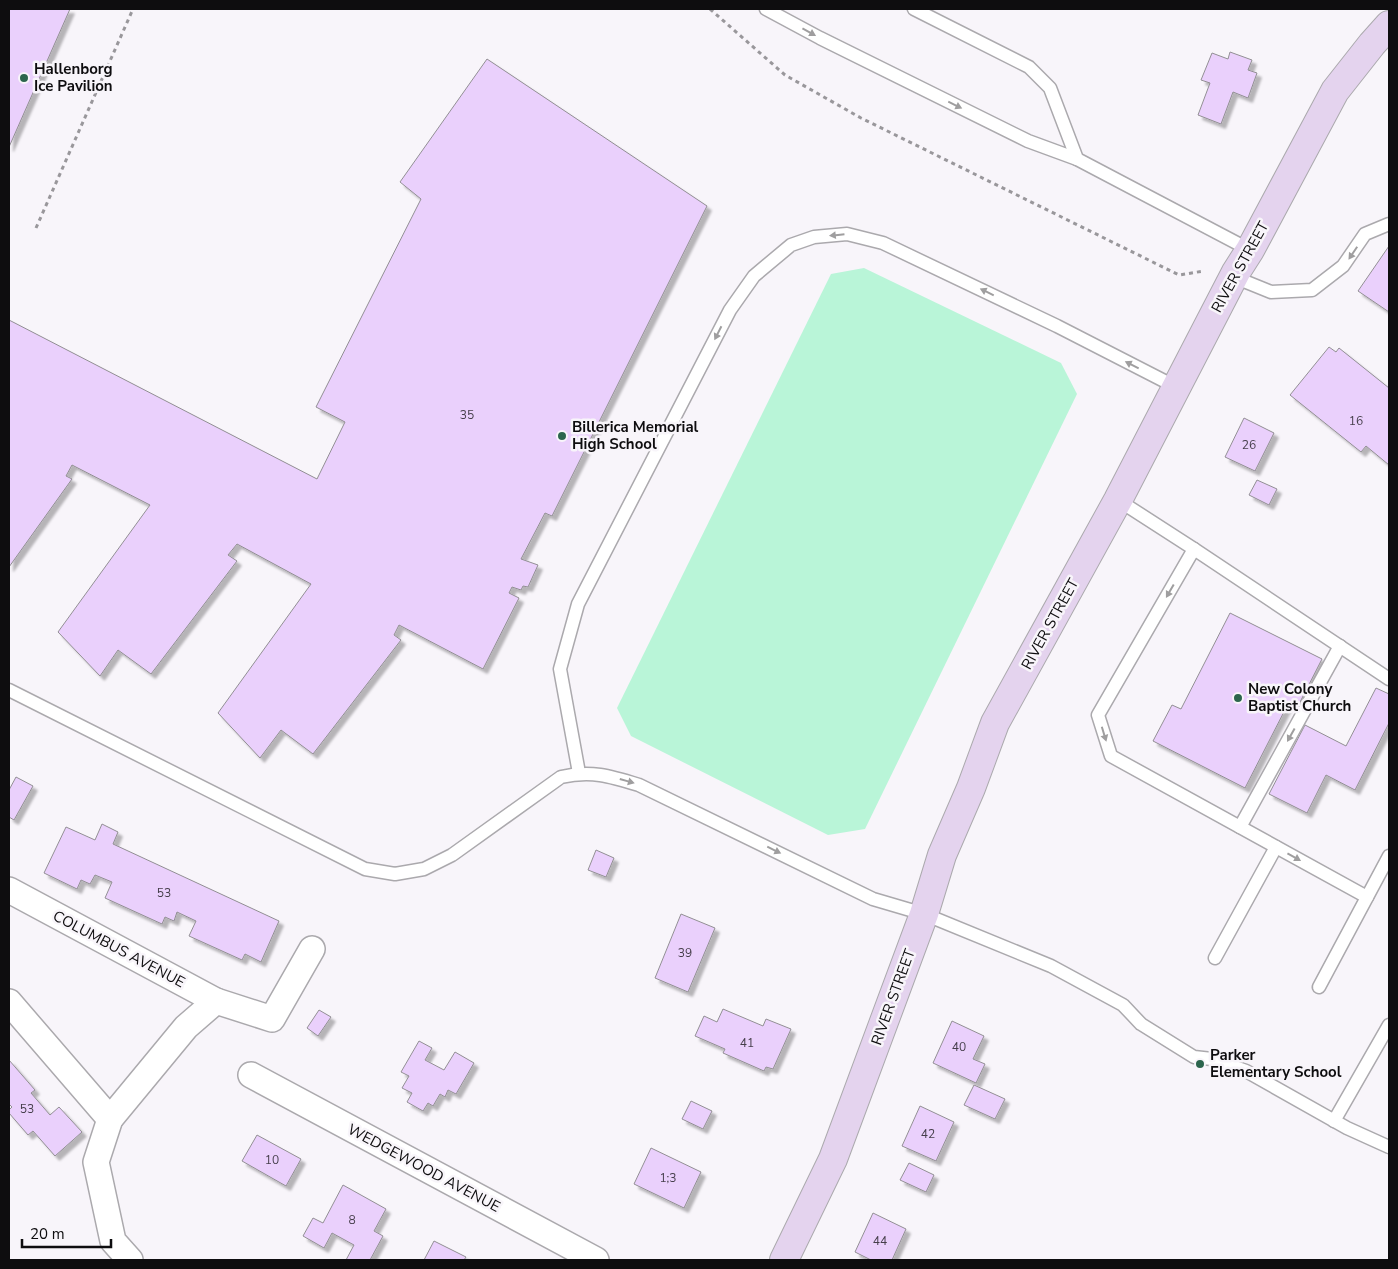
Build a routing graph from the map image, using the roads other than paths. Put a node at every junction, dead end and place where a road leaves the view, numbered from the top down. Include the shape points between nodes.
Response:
1 (766, 9) edge
2 (914, 9) edge
3 (1389, 25) edge
4 (1077, 159) junction
5 (1389, 224) edge
6 (1250, 250) junction
7 (1234, 277) junction
8 (1176, 387) junction
9 (1118, 500) junction
10 (1194, 549) junction
11 (1340, 646) junction
12 (1389, 679) edge
13 (9, 690) edge
14 (579, 773) junction
15 (1240, 827) junction
16 (1276, 847) junction
17 (1389, 856) edge
18 (1367, 897) junction
19 (13, 901) edge
20 (924, 914) junction
21 (312, 949) dead end
22 (1214, 958) dead end
23 (1319, 987) dead end
24 (216, 1001) junction
25 (9, 1002) edge
26 (1389, 1025) edge
27 (251, 1075) dead end
28 (110, 1119) junction
29 (1334, 1121) junction
30 (1389, 1147) edge
31 (130, 1260) edge
32 (596, 1260) edge
33 (784, 1260) edge

1 -> 4 lane via 1028,141
2 - 4 lane via 1030,67 1050,88
3 - 6 main road, RIVER STREET via 1335,91
4 - 6 lane
5 -> 7 lane via 1365,234 1343,266 1312,290 1271,292
6 - 7 main road, RIVER STREET
7 - 8 main road, RIVER STREET
8 - 9 main road, RIVER STREET
8 -> 14 lane via 1058,326 883,243 847,234 814,237 791,245 754,276 730,310 578,604 560,669
9 - 10 lane
9 - 20 main road, RIVER STREET via 995,723 942,855
10 - 11 lane
10 -> 15 lane via 1098,716 1111,756
11 - 12 lane
11 -> 15 lane
13 - 14 lane via 365,869 395,874 424,869 452,855 561,777
14 -> 20 lane via 608,776 639,785 873,899
15 - 16 lane
16 -> 18 lane
16 - 22 lane
17 - 18 lane
18 - 23 lane
19 - 24 street, COLUMBUS AVENUE
20 - 29 lane via 1051,966 1123,1005 1141,1024 1194,1057 1212,1059 1246,1071
20 - 33 main road, RIVER STREET via 833,1158
21 - 24 street via 272,1019
24 - 28 street via 186,1027
25 - 28 street
26 - 29 lane
27 - 32 street, WEDGEWOOD AVENUE
28 - 31 street via 96,1162 113,1241
29 - 30 lane

